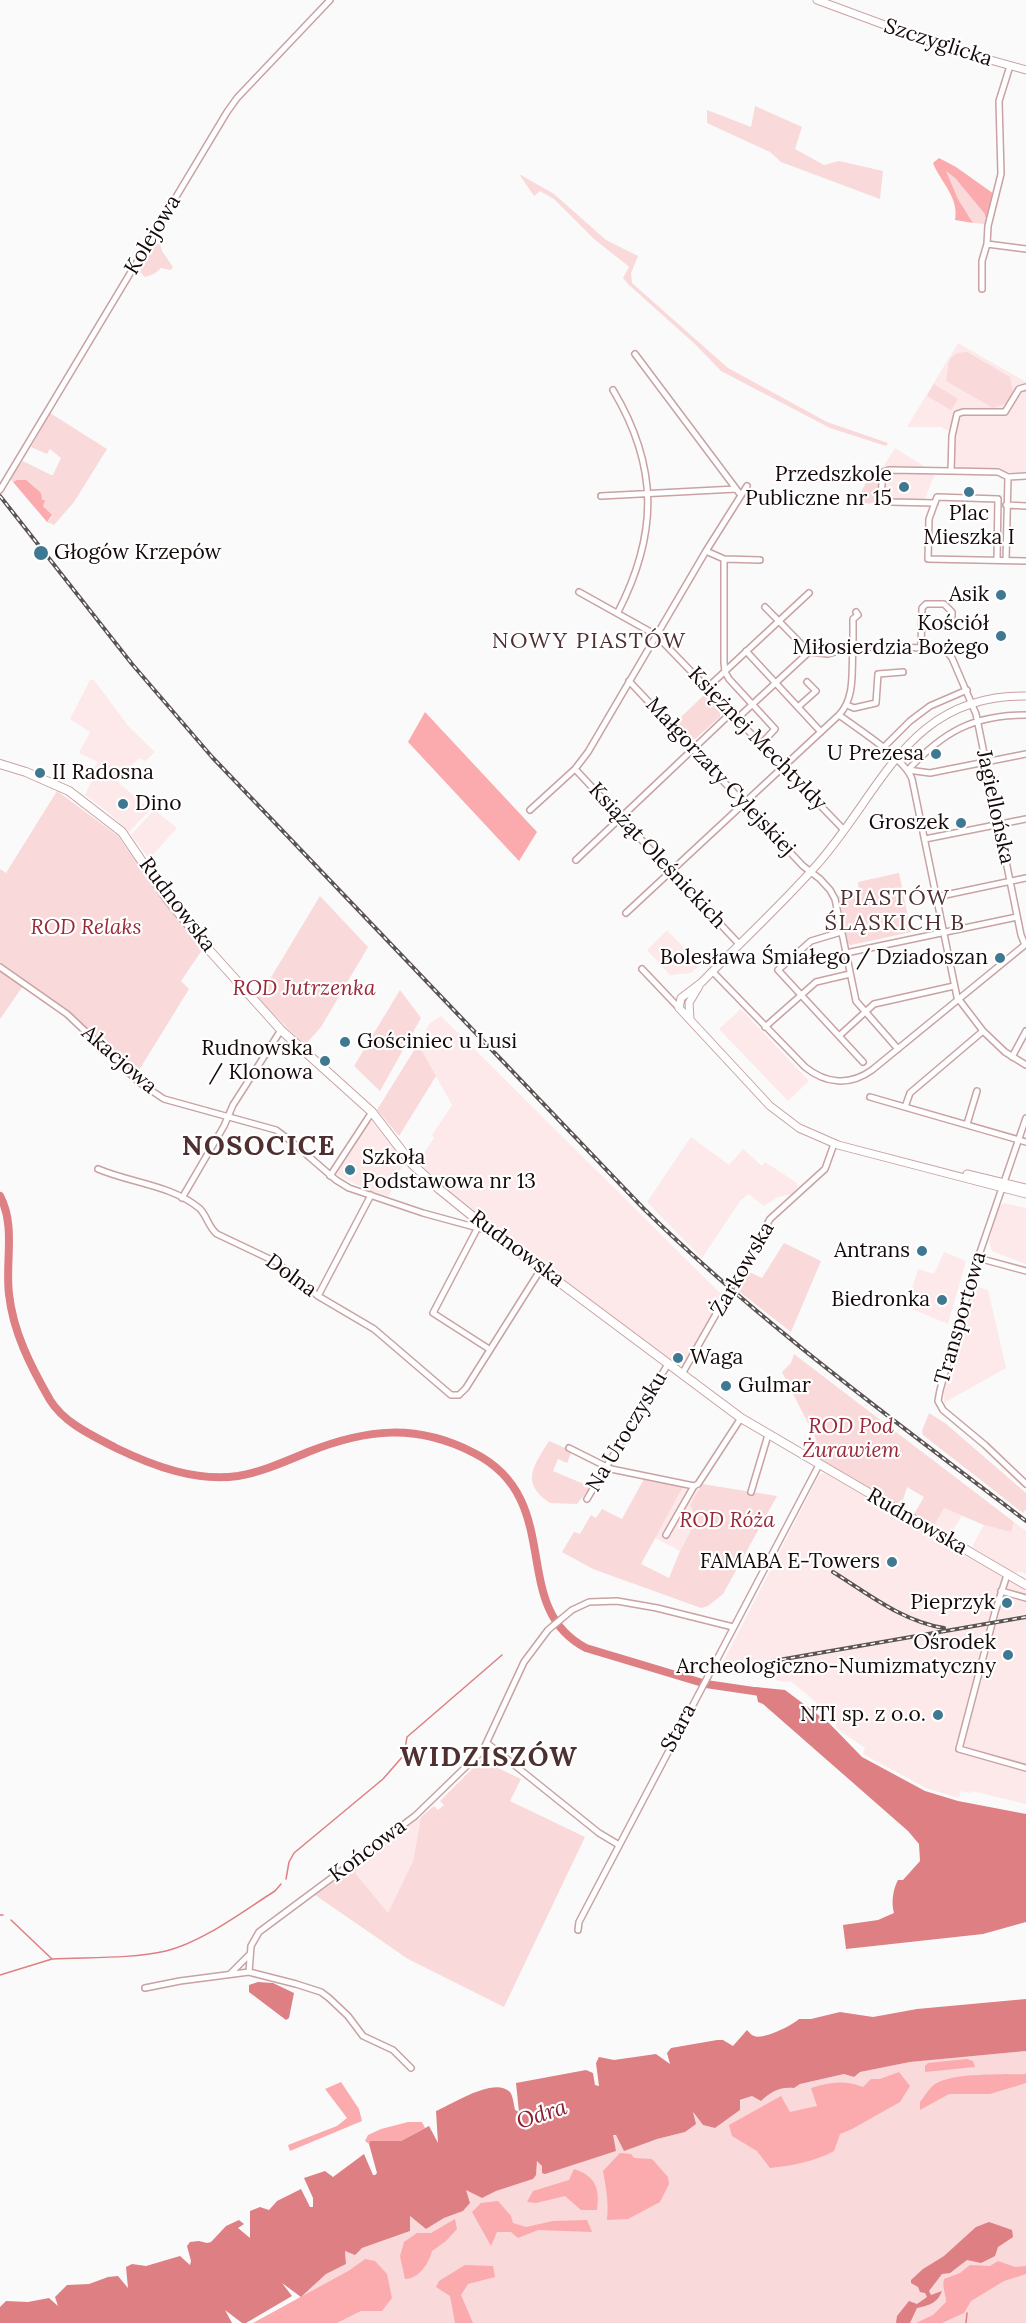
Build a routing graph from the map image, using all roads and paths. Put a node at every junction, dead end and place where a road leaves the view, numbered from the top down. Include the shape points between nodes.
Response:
1 (330, 0) edge
2 (818, 0) edge
3 (1010, 66) junction
4 (1026, 70) edge
5 (987, 244) junction
6 (1026, 249) edge
7 (982, 289) dead end
8 (635, 354) dead end
9 (1026, 387) edge
10 (613, 390) dead end
11 (951, 471) junction
12 (1026, 476) edge
13 (1008, 477) junction
14 (747, 486) dead end
15 (0, 490) edge
16 (738, 491) junction
17 (649, 494) junction
18 (601, 496) dead end
19 (936, 500) junction
20 (998, 505) junction
21 (1007, 505) junction
22 (1026, 506) edge
23 (706, 551) junction
24 (724, 559) junction
25 (760, 560) dead end
26 (997, 560) junction
27 (1006, 560) junction
28 (1026, 561) edge
29 (579, 592) dead end
30 (809, 593) dead end
31 (765, 607) dead end
32 (618, 612) junction
33 (952, 617) dead end
34 (854, 619) dead end
35 (778, 621) junction
36 (656, 635) junction
37 (853, 647) junction
38 (921, 648) junction
39 (746, 651) junction
40 (808, 652) junction
41 (725, 672) junction
42 (903, 672) dead end
43 (629, 681) junction
44 (807, 682) dead end
45 (776, 683) junction
46 (707, 688) junction
47 (967, 690) junction
48 (1026, 691) edge
49 (1017, 696) junction
50 (1026, 696) edge
51 (752, 704) junction
52 (973, 704) junction
53 (848, 705) junction
54 (798, 707) junction
55 (731, 713) junction
56 (742, 714) dead end
57 (839, 715) junction
58 (1026, 716) edge
59 (977, 722) junction
60 (821, 732) junction
61 (761, 744) junction
62 (694, 748) junction
63 (883, 748) junction
64 (1026, 754) edge
65 (896, 758) junction
66 (986, 763) junction
67 (0, 764) edge
68 (783, 766) junction
69 (575, 769) junction
70 (908, 770) junction
71 (745, 802) junction
72 (530, 810) dead end
73 (620, 817) junction
74 (1026, 819) edge
75 (998, 825) junction
76 (844, 830) junction
77 (925, 839) junction
78 (576, 860) dead end
79 (671, 872) junction
80 (810, 872) junction
81 (1026, 878) edge
82 (1010, 881) junction
83 (936, 897) junction
84 (626, 913) dead end
85 (1017, 917) junction
86 (841, 932) junction
87 (944, 932) junction
88 (739, 944) junction
89 (1025, 944) edge
90 (846, 954) junction
91 (0, 967) edge
92 (642, 969) dead end
93 (712, 971) junction
94 (850, 974) junction
95 (954, 986) junction
96 (663, 992) junction
97 (802, 995) junction
98 (687, 998) junction
99 (959, 1000) junction
100 (679, 1008) junction
101 (865, 1012) junction
102 (691, 1022) junction
103 (765, 1027) junction
104 (281, 1030) junction
105 (983, 1031) junction
106 (1026, 1031) edge
107 (839, 1036) junction
108 (898, 1049) junction
109 (1012, 1057) junction
110 (863, 1062) dead end
111 (1026, 1065) edge
112 (977, 1091) dead end
113 (870, 1097) dead end
114 (905, 1107) junction
115 (372, 1112) junction
116 (227, 1117) junction
117 (1026, 1118) edge
118 (967, 1124) junction
119 (1018, 1139) junction
120 (1026, 1142) edge
121 (834, 1144) junction
122 (98, 1169) dead end
123 (330, 1176) junction
124 (1002, 1186) junction
125 (1026, 1188) edge
126 (1026, 1194) edge
127 (371, 1195) junction
128 (182, 1198) junction
129 (477, 1229) junction
130 (492, 1232) junction
131 (978, 1258) junction
132 (542, 1269) junction
133 (1026, 1271) edge
134 (318, 1296) junction
135 (489, 1349) junction
136 (668, 1364) junction
137 (682, 1374) junction
138 (741, 1418) junction
139 (768, 1435) junction
140 (568, 1448) dead end
141 (819, 1465) junction
142 (607, 1467) junction
143 (1026, 1484) edge
144 (694, 1486) junction
145 (751, 1492) dead end
146 (587, 1499) dead end
147 (666, 1535) dead end
148 (1007, 1575) junction
149 (1026, 1585) edge
150 (1001, 1590) junction
151 (1026, 1598) edge
152 (732, 1627) junction
153 (487, 1743) junction
154 (1026, 1768) edge
155 (619, 1845) junction
156 (578, 1930) dead end
157 (250, 1954) junction
158 (249, 1972) junction
159 (229, 1976) junction
160 (145, 1988) dead end
161 (411, 2068) dead end

1 - 15 street, Kolejowa via 226,112
2 - 3 street, Szczyglicka via 947,48
3 - 4 street, Szczyglicka
3 - 5 street via 999,101 1000,174
5 - 6 street
5 - 7 street via 982,261
8 - 16 street
9 - 11 street via 1019,389 1005,412 957,414
10 - 17 street via 637,437
11 - 13 street via 998,472
11 - 19 street via 883,472 884,500
12 - 13 street
13 - 21 street
14 - 16 street
16 - 17 street
16 - 23 street
17 - 18 street
17 - 32 street via 643,550
19 - 20 street via 998,499
19 - 26 street via 929,519 928,559
20 - 21 street
20 - 26 street
21 - 22 street
21 - 27 street
23 - 24 street
23 - 36 street
24 - 25 street
24 - 41 street
26 - 27 street
27 - 28 street
29 - 32 street, Księżnej Mechtyldy
30 - 35 street
31 - 35 street
32 - 36 street, Księżnej Mechtyldy
33 - 38 street via 944,604 926,604 922,608
34 - 37 street
35 - 39 street
35 - 40 street
36 - 43 street
36 - 46 street, Księżnej Mechtyldy
37 - 38 street
37 - 40 street via 828,654
37 - 53 street
38 - 47 street, Jagiellońska via 947,652
39 - 41 street
39 - 45 street
40 - 45 street
41 - 46 street
41 - 51 street
42 - 53 street via 878,674 876,703 854,708
43 - 62 street, Małgorzaty Cylejskiej
43 - 69 street
44 - 54 street via 816,691
45 - 51 street
45 - 54 street
46 - 55 street, Księżnej Mechtyldy
47 - 52 street, Jagiellońska
47 - 63 street via 930,706
48 - 49 street
49 - 50 street
49 - 52 street
51 - 56 street
51 - 61 street via 775,729
52 - 59 street, Jagiellońska
52 - 65 street via 924,729
53 - 57 street
54 - 60 street
55 - 61 street, Księżnej Mechtyldy
55 - 62 street
57 - 60 street
57 - 63 street
58 - 59 street
59 - 66 street, Jagiellońska
59 - 70 street via 937,741
60 - 68 street
61 - 68 street, Księżnej Mechtyldy
62 - 71 street, Małgorzaty Cylejskiej
62 - 73 street
63 - 65 street
64 - 66 street
65 - 70 street
65 - 76 street
66 - 70 street via 926,774
66 - 75 street, Jagiellońska
67 - 104 main road, Rudnowska via 57,784 115,825 184,920
68 - 71 street
68 - 76 street, Księżnej Mechtyldy
69 - 72 street
69 - 73 street, Książąt Oleśnickich
70 - 77 street
71 - 79 street
71 - 80 street, Małgorzaty Cylejskiej
73 - 78 street
73 - 79 street, Książąt Oleśnickich
74 - 75 street
75 - 77 street
75 - 82 street, Jagiellońska
76 - 80 street
77 - 83 street
79 - 84 street
79 - 88 street, Książąt Oleśnickich
80 - 86 street, Małgorzaty Cylejskiej via 833,894
80 - 88 street
81 - 82 street
82 - 83 street
82 - 85 street, Jagiellońska
83 - 87 street
85 - 87 street
85 - 89 street, Jagiellońska
86 - 90 street
86 - 97 street via 811,940 778,970
87 - 90 street
87 - 95 street
88 - 93 street
89 - 99 street
90 - 94 street
91 - 116 street, Akacjowa via 67,1014 151,1091 177,1104
92 - 96 street
93 - 98 street
93 - 103 street
94 - 97 street via 816,982
94 - 101 street via 854,996
95 - 99 street
95 - 101 street via 874,1004
96 - 98 street
96 - 100 street
97 - 103 street
97 - 107 street
98 - 100 street
98 - 102 street
99 - 105 street
99 - 108 street
100 - 102 street
101 - 107 street
101 - 108 street
102 - 121 street via 770,1106 799,1128
103 - 108 street via 810,1072 834,1082 865,1075
104 - 115 main road, Rudnowska
104 - 116 street
105 - 109 street
105 - 114 street via 910,1093
106 - 109 street
107 - 110 street
109 - 111 street
112 - 118 street
113 - 114 street
114 - 118 street
115 - 123 street
115 - 130 main road, Rudnowska via 415,1167
116 - 123 street, Akacjowa via 282,1134
116 - 128 street
117 - 119 street, Transportowa
118 - 119 street
119 - 120 street
119 - 124 street, Transportowa
121 - 124 street
121 - 137 street, Żarkowska via 825,1169 770,1219
122 - 128 street, Dolna
123 - 127 street, Akacjowa
124 - 125 street
124 - 126 street
124 - 131 street, Transportowa
127 - 129 street, Akacjowa
127 - 134 street
128 - 134 street, Dolna via 201,1209 217,1234 276,1262
129 - 130 street, Akacjowa
129 - 135 street via 433,1313
130 - 132 main road, Rudnowska
131 - 133 street, Transportowa
131 - 143 street, Transportowa via 938,1401 943,1410
132 - 135 street
132 - 136 main road, Rudnowska
134 - 135 street, Dolna via 380,1334 451,1395 462,1393
136 - 137 main road, Rudnowska
136 - 142 street, Na Uroczysku
137 - 138 main road, Rudnowska
138 - 139 main road, Rudnowska
138 - 144 street
139 - 141 main road, Rudnowska
139 - 145 street
140 - 142 street
141 - 148 main road, Rudnowska
141 - 152 street, Stara
142 - 144 street
142 - 146 street, Na Uroczysku
144 - 147 street
148 - 149 main road, Rudnowska
148 - 150 street
150 - 151 street
150 - 154 street via 959,1749
152 - 153 street, Końcowa via 657,1608 603,1600 579,1606 552,1626 520,1669
152 - 155 street, Stara
153 - 155 street
153 - 157 street, Końcowa via 415,1816 258,1932
155 - 156 street, Stara
157 - 158 street, Końcowa
157 - 159 street, Końcowa
158 - 159 street
158 - 161 street via 321,1992 335,2002 363,2036 393,2050
159 - 160 street

